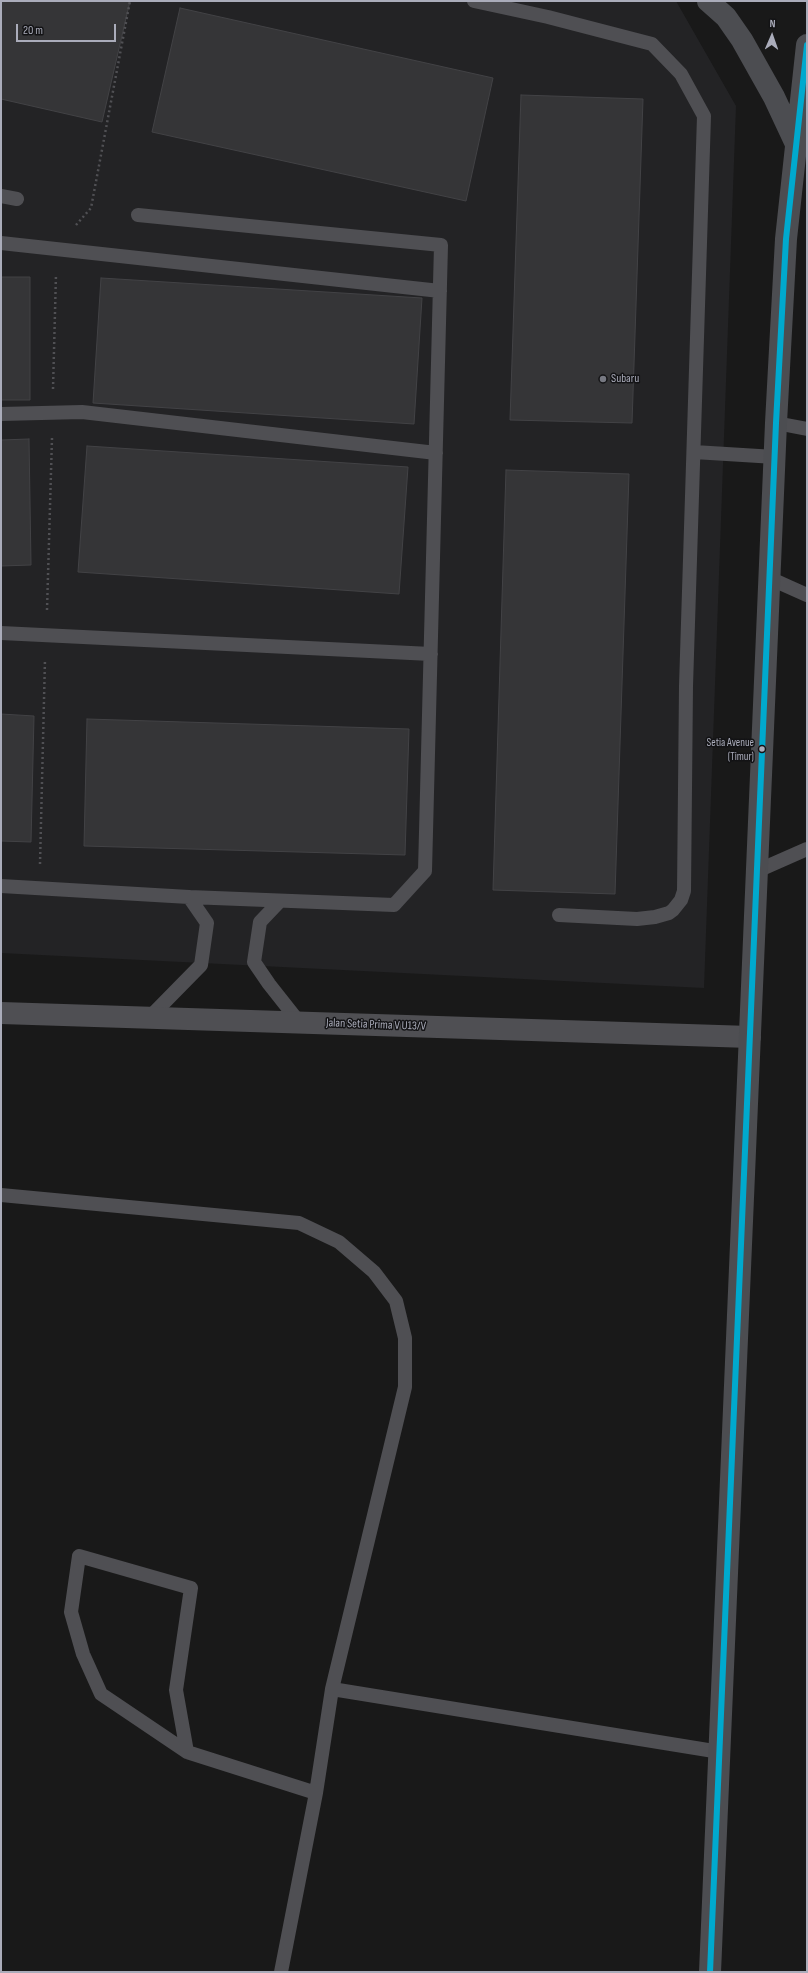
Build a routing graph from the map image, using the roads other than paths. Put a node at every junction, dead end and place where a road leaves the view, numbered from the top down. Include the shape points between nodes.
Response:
1 (474, 1) edge
2 (708, 1) edge
3 (807, 45) edge
4 (803, 117) edge
5 (796, 145) junction
6 (1, 196) edge
7 (17, 199) dead end
8 (138, 215) dead end
9 (1, 243) edge
10 (440, 291) junction
11 (1, 414) edge
12 (776, 423) junction
13 (807, 429) edge
14 (694, 452) junction
15 (436, 454) junction
16 (775, 457) junction
17 (770, 578) junction
18 (807, 595) edge
19 (1, 633) edge
20 (431, 654) junction
21 (807, 849) edge
22 (757, 871) junction
23 (1, 886) edge
24 (189, 897) junction
25 (280, 901) junction
26 (559, 915) dead end
27 (1, 1013) edge
28 (149, 1018) junction
29 (299, 1022) junction
30 (750, 1037) junction
31 (1, 1195) edge
32 (332, 1689) junction
33 (187, 1752) junction
34 (720, 1752) junction
35 (316, 1792) junction
36 (281, 1972) edge
37 (710, 1972) edge

1 - 14 lane via 652,44 681,74 704,116
2 - 5 street via 726,17 742,40 774,97
3 - 4 street
4 - 5 street
5 - 12 street via 786,239
6 - 7 lane
8 - 10 lane via 441,245
9 - 10 lane
10 - 15 lane
11 - 15 lane via 82,412
12 - 13 lane
12 - 16 street
14 - 16 lane
14 - 26 lane via 686,686 684,891 673,910 655,917 637,919
15 - 20 lane
16 - 17 street
17 - 18 lane
17 - 22 street
19 - 20 lane
20 - 25 lane via 425,871 394,905
21 - 22 lane
22 - 30 street
23 - 24 lane
24 - 25 lane
24 - 28 lane via 207,924 201,965
25 - 29 lane via 260,922 254,962
27 - 28 street, Jalan Setia Prima V U13/V
28 - 29 street, Jalan Setia Prima V U13/V
29 - 30 street, Jalan Setia Prima V U13/V
30 - 34 street
31 - 32 lane via 299,1223 339,1242 374,1272 396,1301 405,1338 405,1387
32 - 34 lane
32 - 35 lane
33 - 33 lane via 101,1694 83,1654 71,1612 79,1556 191,1588 176,1690
33 - 35 lane
34 - 37 street
35 - 36 lane

